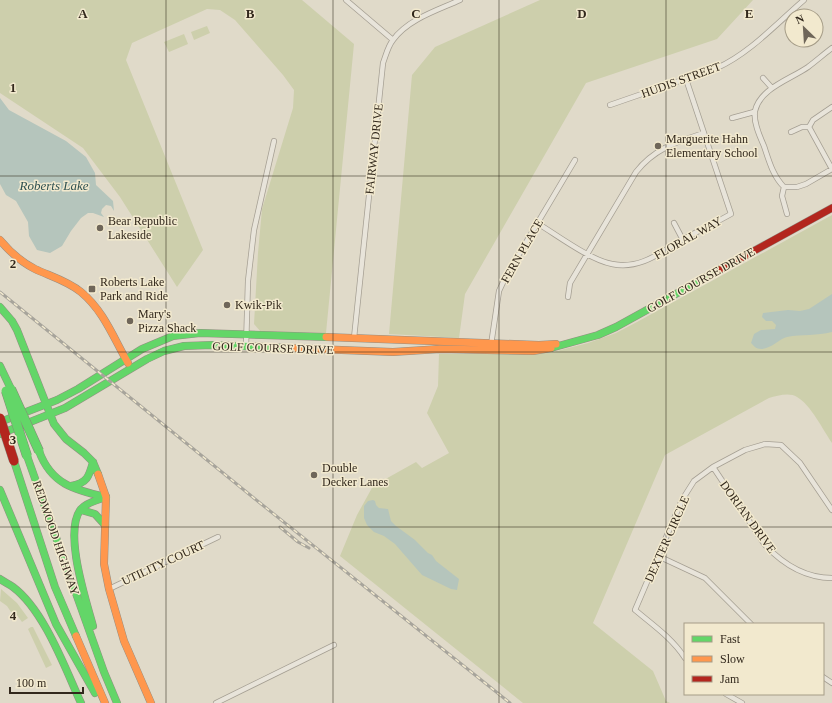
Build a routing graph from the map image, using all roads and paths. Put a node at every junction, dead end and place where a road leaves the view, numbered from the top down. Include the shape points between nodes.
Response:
1 (346, 0) edge
2 (460, 0) edge
3 (804, 0) edge
4 (393, 40) junction
5 (832, 48) edge
6 (763, 78) dead end
7 (686, 79) junction
8 (772, 88) junction
9 (610, 105) dead end
10 (832, 107) edge
11 (754, 112) junction
12 (732, 118) dead end
13 (809, 127) junction
14 (704, 132) junction
15 (791, 132) dead end
16 (274, 142) dead end
17 (575, 160) dead end
18 (832, 169) edge
19 (784, 187) junction
20 (832, 208) edge
21 (787, 214) dead end
22 (538, 223) junction
23 (674, 223) dead end
24 (0, 240) edge
25 (683, 240) junction
26 (588, 254) junction
27 (568, 297) dead end
28 (0, 307) edge
29 (246, 334) junction
30 (354, 338) junction
31 (491, 346) junction
32 (246, 347) junction
33 (125, 360) junction
34 (0, 366) edge
35 (131, 369) junction
36 (0, 372) edge
37 (8, 390) junction
38 (46, 405) junction
39 (50, 415) junction
40 (0, 418) edge
41 (0, 422) edge
42 (0, 434) edge
43 (94, 462) junction
44 (713, 467) junction
45 (71, 486) junction
46 (0, 490) edge
47 (106, 497) junction
48 (81, 510) junction
49 (832, 510) edge
50 (105, 525) junction
51 (218, 537) dead end
52 (658, 556) junction
53 (832, 578) edge
54 (0, 579) edge
55 (109, 589) junction
56 (750, 623) edge
57 (334, 645) dead end
58 (684, 656) edge
59 (104, 672) junction
60 (728, 695) edge
61 (81, 703) edge
62 (101, 703) edge
63 (105, 703) edge
64 (117, 703) edge
65 (151, 703) edge
66 (216, 703) edge
67 (742, 703) edge

1 - 4 street
2 - 4 street, FAIRWAY DRIVE via 413,22
3 - 7 street, HUDIS STREET via 730,62
4 - 30 street, FAIRWAY DRIVE via 384,63
5 - 8 street via 808,67
6 - 8 street
7 - 9 street, HUDIS STREET
7 - 14 street, FLORAL WAY
8 - 11 street via 763,96
10 - 13 street via 813,120
11 - 12 street
11 - 19 street via 756,125 774,172
13 - 15 street
13 - 18 street
14 - 25 street, FLORAL WAY via 731,214
14 - 26 street via 667,145 643,162
16 - 29 street via 254,230 248,281
17 - 22 street, FERN PLACE
18 - 19 street via 806,184
19 - 21 street via 782,196
20 - 31 main road, GOLF COURSE DRIVE via 598,335 566,344
22 - 26 street, FLORAL WAY
22 - 31 street, FERN PLACE via 499,291
23 - 25 street
24 - 33 main road via 30,266 80,291 89,299 105,320
25 - 26 street, FLORAL WAY via 649,260 634,265 611,264
26 - 27 street via 570,283
28 - 38 main road via 17,330
29 - 30 main road, GOLF COURSE DRIVE
29 - 32 street
29 - 33 main road, GOLF COURSE DRIVE via 182,334 160,340
30 - 31 main road, GOLF COURSE DRIVE
31 - 32 main road, GOLF COURSE DRIVE via 393,352
32 - 35 main road, GOLF COURSE DRIVE via 184,346 164,352
33 - 35 main road
33 - 38 main road, GOLF COURSE DRIVE
34 - 37 main road
35 - 39 main road, GOLF COURSE DRIVE
36 - 37 main road, REDWOOD HIGHWAY
37 - 45 main road, bridge via 45,465 59,481
37 - 59 main road, REDWOOD HIGHWAY, bridge via 27,456
38 - 39 main road
38 - 41 main road, GOLF COURSE DRIVE
39 - 42 main road, GOLF COURSE DRIVE
39 - 43 main road via 58,431
40 - 63 main road, REDWOOD HIGHWAY, bridge via 55,587
43 - 45 main road via 86,480 80,485
43 - 47 main road
44 - 49 street, DEXTER CIRCLE via 745,450 765,444 781,445 800,462
44 - 52 street, DEXTER CIRCLE via 694,481 682,500
44 - 53 street, DORIAN DRIVE via 776,556 797,570
45 - 47 main road
46 - 62 main road via 56,624
47 - 48 main road via 94,500
47 - 50 main road
48 - 50 main road via 94,513
48 - 59 main road via 74,526 74,535
50 - 55 main road via 104,564
51 - 55 street, UTILITY COURT
52 - 56 street via 704,578
52 - 58 street, DEXTER CIRCLE via 635,610 666,635
54 - 61 main road via 22,594 36,612
55 - 65 main road via 124,641
57 - 66 street
59 - 64 main road, REDWOOD HIGHWAY
60 - 67 street

